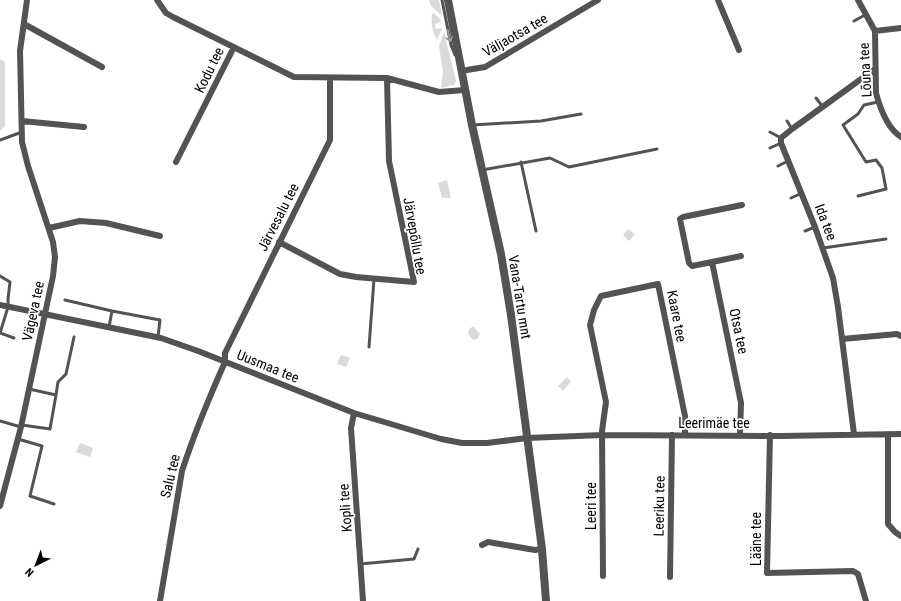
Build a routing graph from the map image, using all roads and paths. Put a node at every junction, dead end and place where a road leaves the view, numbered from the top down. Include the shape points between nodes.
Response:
1 (27, 0) edge
2 (157, 0) edge
3 (442, 0) edge
4 (448, 0) edge
5 (451, 0) edge
6 (598, 0) edge
7 (718, 0) edge
8 (858, 0) edge
9 (865, 15) junction
10 (854, 21) dead end
11 (452, 23) junction
12 (24, 24) junction
13 (901, 28) edge
14 (874, 32) junction
15 (234, 48) junction
16 (739, 50) dead end
17 (102, 67) dead end
18 (875, 69) junction
19 (462, 71) junction
20 (330, 78) junction
21 (388, 78) junction
22 (465, 90) junction
23 (816, 98) dead end
24 (878, 102) junction
25 (823, 107) junction
26 (581, 114) dead end
27 (22, 121) junction
28 (786, 121) dead end
29 (472, 125) junction
30 (84, 127) dead end
31 (792, 129) junction
32 (22, 132) junction
33 (770, 132) dead end
34 (900, 136) edge
35 (0, 140) edge
36 (781, 141) junction
37 (770, 148) dead end
38 (657, 149) dead end
39 (789, 159) junction
40 (176, 162) dead end
41 (521, 162) junction
42 (778, 166) dead end
43 (482, 170) junction
44 (802, 193) junction
45 (858, 196) dead end
46 (791, 198) dead end
47 (742, 205) dead end
48 (815, 227) junction
49 (49, 228) junction
50 (536, 231) dead end
51 (805, 231) dead end
52 (160, 236) dead end
53 (886, 240) dead end
54 (279, 242) junction
55 (823, 248) junction
56 (741, 256) dead end
57 (712, 262) junction
58 (0, 276) edge
59 (374, 278) junction
60 (66, 300) dead end
61 (0, 305) edge
62 (8, 307) junction
63 (112, 311) junction
64 (45, 314) junction
65 (108, 327) junction
66 (0, 333) edge
67 (901, 336) edge
68 (74, 337) dead end
69 (158, 337) junction
70 (14, 338) dead end
71 (842, 339) junction
72 (369, 347) dead end
73 (225, 362) junction
74 (29, 389) junction
75 (56, 395) junction
76 (354, 413) junction
77 (0, 421) edge
78 (22, 426) junction
79 (740, 434) junction
80 (854, 434) junction
81 (888, 434) junction
82 (901, 434) edge
83 (603, 435) junction
84 (672, 435) junction
85 (685, 435) junction
86 (770, 435) junction
87 (527, 438) junction
88 (18, 439) junction
89 (54, 504) dead end
90 (0, 506) edge
91 (901, 536) edge
92 (482, 545) dead end
93 (418, 549) dead end
94 (542, 549) junction
95 (360, 564) junction
96 (603, 576) dead end
97 (670, 576) dead end
98 (160, 601) edge
99 (363, 601) edge
100 (546, 601) edge
101 (866, 601) edge

1 - 12 street, Vägeva tee
2 - 15 street, Kodu tee via 172,17
3 -> 19 lane via 451,45
4 - 11 street, Vana-Tartu mnt
5 - 11 lane
6 - 19 street, Väljaotsa tee via 486,67
7 - 16 street
8 - 9 street, Lõuna tee
9 - 10 lane
9 - 14 street, Lõuna tee
11 - 19 street, Vana-Tartu mnt
12 - 17 street
12 - 27 street, Vägeva tee via 20,50
13 - 14 street
14 - 18 street, Lõuna tee
15 - 20 street via 294,77
15 - 40 street, Kodu tee
18 - 24 street, Lõuna tee
18 - 25 street
19 - 22 street, Vana-Tartu mnt
20 - 21 street
20 - 54 street, Järvesalu tee via 330,140
21 - 22 street via 440,92
21 - 59 street, Järvepõllu tee via 389,161 414,282
22 - 29 street, Vana-Tartu mnt
23 - 25 lane
24 - 34 street, Lõuna tee via 888,123
24 - 45 lane via 864,105 858,114 843,126 866,162 876,160 882,168 886,189
25 - 31 street
26 - 29 lane via 541,121
27 - 30 street
27 - 32 street, Vägeva tee
28 - 31 lane
29 - 43 street, Vana-Tartu mnt
31 - 36 street
32 - 35 lane
32 - 49 street, Vägeva tee via 28,166
33 - 36 lane
36 - 37 lane
36 - 39 street, Ida tee
38 - 41 lane via 569,167 550,158
39 - 42 lane
39 - 44 street, Ida tee
41 - 43 lane
41 - 50 lane
43 - 87 street, Vana-Tartu mnt via 501,254
44 - 46 lane
44 - 48 street, Ida tee
47 - 57 street via 683,217 680,220 689,263 692,266
48 - 51 lane
48 - 55 street, Ida tee
49 - 52 street via 80,221 106,223
49 - 64 street, Vägeva tee via 55,257
53 - 55 lane
54 - 59 street, Järvepõllu tee via 340,274
54 - 73 street, Järvesalu tee via 225,352
55 - 71 street, Ida tee via 833,278
56 - 57 street
57 - 79 street, Otsa tee via 741,403
58 - 62 lane via 10,282
59 - 72 lane
60 - 63 lane
61 - 62 street, Uusmaa tee
62 - 64 street, Uusmaa tee
62 - 66 lane
63 - 65 lane
63 - 69 lane via 160,320
64 - 65 street, Uusmaa tee
64 - 74 street, Vägeva tee
65 - 69 street, Uusmaa tee
66 - 70 lane
67 - 71 street via 897,334
68 - 75 lane via 66,374 58,382
69 - 73 street, Uusmaa tee
71 - 80 street, Ida tee
73 - 76 street, Uusmaa tee
73 - 98 street, Salu tee via 201,417 182,471
74 - 75 lane
74 - 78 street, Vägeva tee
75 - 78 lane via 50,429
76 - 87 street, Uusmaa tee via 462,443
76 - 95 street, Kopli tee via 351,428
77 - 78 lane
78 - 88 street, Vägeva tee
79 - 85 street, Leerimäe tee
79 - 86 street, Leerimäe tee
80 - 81 street, Leerimäe tee
80 - 86 street, Leerimäe tee
81 - 82 street, Leerimäe tee
81 - 91 street via 888,524
83 - 84 street, Leerimäe tee
83 - 85 street, Kaare tee via 606,402 590,325 594,310 601,296 658,284 685,416
83 - 87 street, Leerimäe tee
83 - 96 street, Leeri tee
84 - 85 street, Leerimäe tee
84 - 97 street, Leeriku tee
86 - 101 street, Lääne tee via 768,573 853,571 858,574
87 - 94 street, Vana-Tartu mnt
88 - 89 lane via 42,446 30,496
88 - 90 street, Vägeva tee
92 - 94 street via 488,542
93 - 95 lane via 414,559
94 - 100 street, Vana-Tartu mnt
95 - 99 street, Kopli tee

